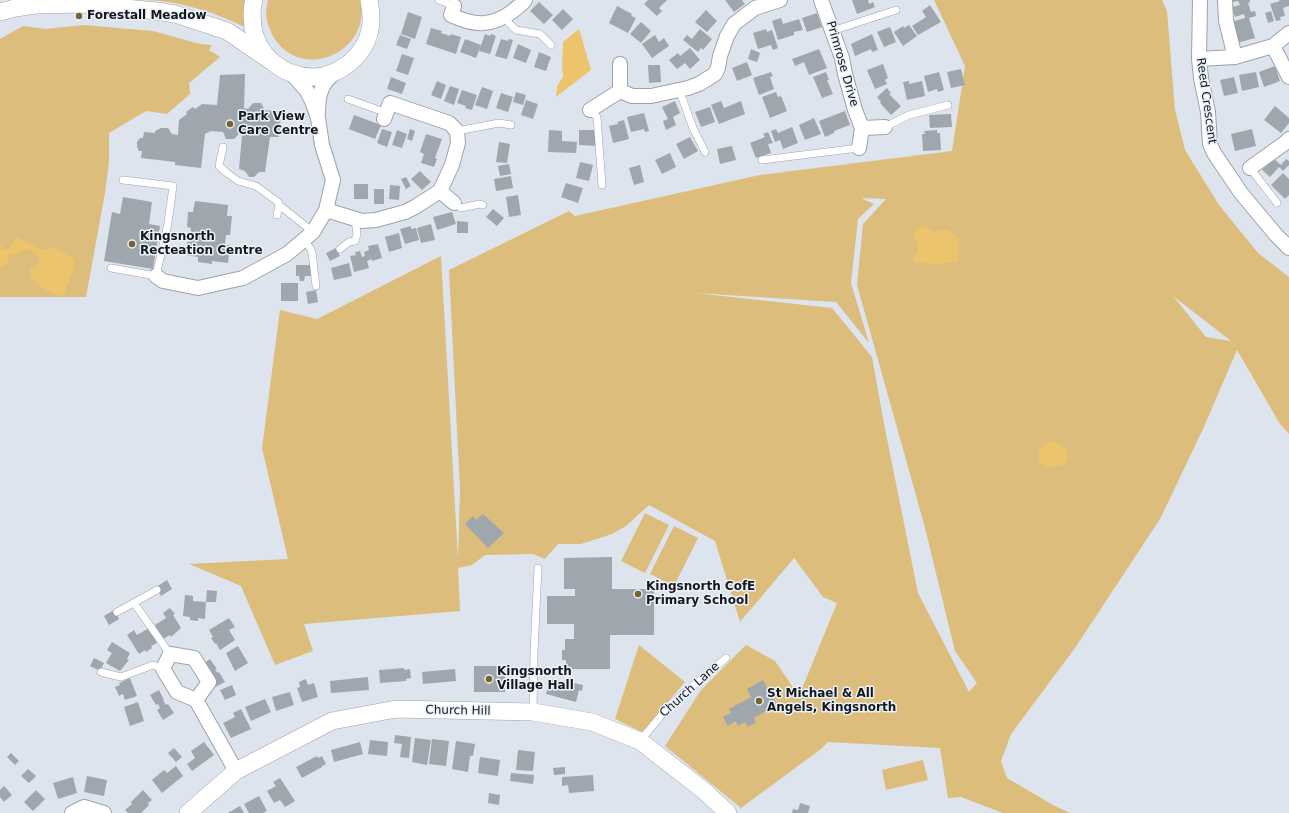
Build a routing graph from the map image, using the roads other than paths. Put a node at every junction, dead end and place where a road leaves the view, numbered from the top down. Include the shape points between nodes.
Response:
1 (254, 0) edge
2 (369, 0) edge
3 (439, 0) edge
4 (525, 0) edge
5 (780, 0) edge
6 (821, 0) edge
7 (1195, 0) edge
8 (1200, 0) edge
9 (1225, 0) edge
10 (754, 4) edge
11 (454, 6) joint
12 (896, 10) dead end
13 (0, 12) edge
14 (504, 18) junction
15 (832, 31) junction
16 (1289, 33) edge
17 (551, 45) dead end
18 (1199, 45) junction
19 (1273, 46) junction
20 (1235, 57) junction
21 (1199, 59) junction
22 (271, 61) junction
23 (620, 64) dead end
24 (338, 70) junction
25 (292, 74) junction
26 (1289, 77) edge
27 (679, 89) junction
28 (620, 91) junction
29 (348, 99) dead end
30 (948, 105) dead end
31 (590, 110) joint
32 (385, 116) joint
33 (318, 118) junction
34 (511, 125) dead end
35 (885, 127) joint
36 (862, 128) junction
37 (458, 131) junction
38 (1289, 139) edge
39 (223, 147) dead end
40 (859, 148) joint
41 (705, 152) dead end
42 (762, 160) dead end
43 (1250, 168) joint
44 (123, 180) dead end
45 (602, 185) dead end
46 (440, 191) junction
47 (454, 203) joint
48 (1277, 203) dead end
49 (279, 205) junction
50 (483, 205) dead end
51 (326, 210) junction
52 (278, 215) dead end
53 (356, 219) junction
54 (309, 236) junction
55 (1289, 248) edge
56 (340, 249) dead end
57 (111, 268) dead end
58 (156, 276) junction
59 (316, 286) dead end
60 (538, 568) dead end
61 (158, 590) dead end
62 (134, 603) junction
63 (118, 612) dead end
64 (170, 654) junction
65 (726, 658) dead end
66 (163, 669) junction
67 (101, 672) dead end
68 (196, 700) junction
69 (533, 712) junction
70 (640, 741) junction
71 (236, 771) junction
72 (72, 813) edge
73 (104, 813) edge
74 (188, 813) edge
75 (728, 813) edge

1 - 22 street via 254,34 262,51
2 - 24 street via 371,22 365,44 353,60
3 - 11 lane
4 - 14 street
5 - 10 street
6 - 15 street, Primrose Drive
7 - 18 street via 1194,16
8 - 18 street, Reed Crescent
9 - 20 street via 1226,22
10 - 27 street via 734,24 715,74 699,84
11 - 14 street via 451,15 465,22 485,24
12 - 15 lane
13 - 22 street via 36,5 84,4 176,14 227,31
14 - 17 lane via 516,30 540,34
15 - 36 street, Primrose Drive via 842,58 854,110
16 - 19 street
18 - 21 street, Reed Crescent
19 - 20 street
19 - 26 street
20 - 21 street
21 - 55 street, Reed Crescent via 1199,114 1202,128 1214,153 1241,193
22 - 25 street
23 - 28 street
24 - 25 street via 313,77
24 - 33 street via 327,78 321,90
25 - 33 street via 307,91
27 - 28 street via 651,96 632,96
27 - 41 lane
28 - 31 street
29 - 32 lane
30 - 35 lane via 909,115
31 - 45 lane via 597,117
32 - 37 street via 390,103 449,123
33 - 51 street via 322,145 333,180
34 - 37 lane via 499,123
35 - 36 street
36 - 40 street
37 - 46 street via 458,143 452,165
38 - 43 street
39 - 49 lane via 219,166 238,181 256,186
40 - 42 lane
43 - 48 lane
44 - 58 lane via 173,186
46 - 47 street
46 - 53 street via 405,212 376,220
47 - 50 lane via 461,208
49 - 52 lane
49 - 54 lane
51 - 53 street
51 - 54 street
53 - 56 lane via 356,241 349,242
54 - 58 street via 287,254 243,278 198,288 163,281
54 - 59 lane
57 - 58 lane
60 - 69 lane
61 - 62 lane
62 - 63 lane
62 - 64 lane
64 - 66 street
64 - 68 street via 194,658 209,682
65 - 70 lane, Church Lane via 669,706
66 - 67 lane via 153,665 121,678
66 - 68 street via 177,692
68 - 71 street
69 - 70 street, Church Hill via 592,722
69 - 71 street, Church Hill via 396,709 332,721
70 - 75 street, Church Hill
71 - 74 street, Church Hill
72 - 73 street via 84,808

